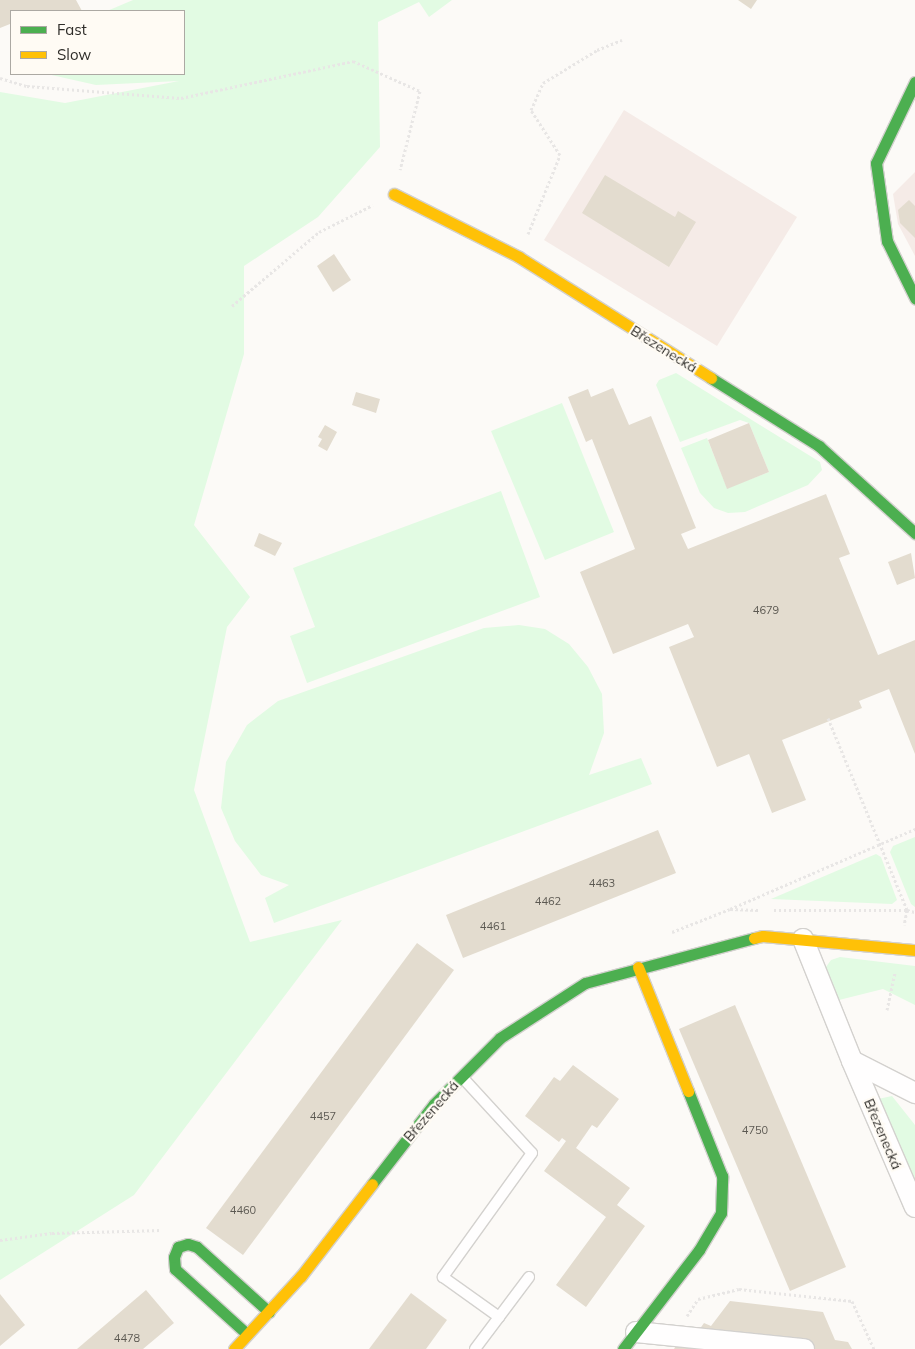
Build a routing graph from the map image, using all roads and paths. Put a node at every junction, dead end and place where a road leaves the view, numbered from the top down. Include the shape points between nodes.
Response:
1 (622, 40) dead end
2 (0, 78) edge
3 (915, 82) edge
4 (394, 194) junction
5 (519, 258) junction
6 (915, 298) edge
7 (232, 306) dead end
8 (915, 533) edge
9 (828, 718) dead end
10 (915, 829) edge
11 (880, 844) junction
12 (760, 910) dead end
13 (770, 910) dead end
14 (907, 910) junction
15 (915, 912) edge
16 (804, 940) junction
17 (915, 950) edge
18 (638, 967) junction
19 (852, 1061) junction
20 (462, 1076) junction
21 (915, 1093) edge
22 (915, 1206) edge
23 (0, 1240) edge
24 (188, 1244) junction
25 (529, 1277) dead end
26 (269, 1312) junction
27 (499, 1317) junction
28 (636, 1332) junction
29 (247, 1334) junction
30 (675, 1336) junction
31 (234, 1349) edge
32 (475, 1349) edge
33 (623, 1349) edge
34 (804, 1349) edge
35 (874, 1349) edge

1 - 5 path via 597,50 543,82 531,110 560,155
2 - 4 path via 27,86 181,98 353,62 420,91
3 - 6 street via 876,164 887,241
4 - 5 street, Březenecká
4 - 7 path via 319,232
5 - 8 street, Březenecká via 819,446
9 - 11 path
10 - 11 path
11 - 12 path via 730,910
11 - 14 path
13 - 14 path
14 - 15 path
16 - 17 street, Březenecká
16 - 18 street, Březenecká via 763,936
16 - 19 street, Březenecká
18 - 20 street, Březenecká via 585,984 500,1038
18 - 28 street via 722,1176 721,1213 699,1250
19 - 21 street, Březenecká
19 - 22 street, Březenecká
20 - 26 street, Březenecká via 434,1104 301,1276
20 - 27 lane via 532,1153 443,1277
23 - 24 path via 52,1232 157,1228
24 - 26 street via 197,1247
24 - 29 street via 178,1248 174,1257 175,1269
25 - 27 lane
26 - 29 street, Březenecká
27 - 32 lane
28 - 30 street
28 - 33 street
29 - 31 street, Březenecká
30 - 34 street
30 - 35 path via 698,1298 739,1289 852,1301

